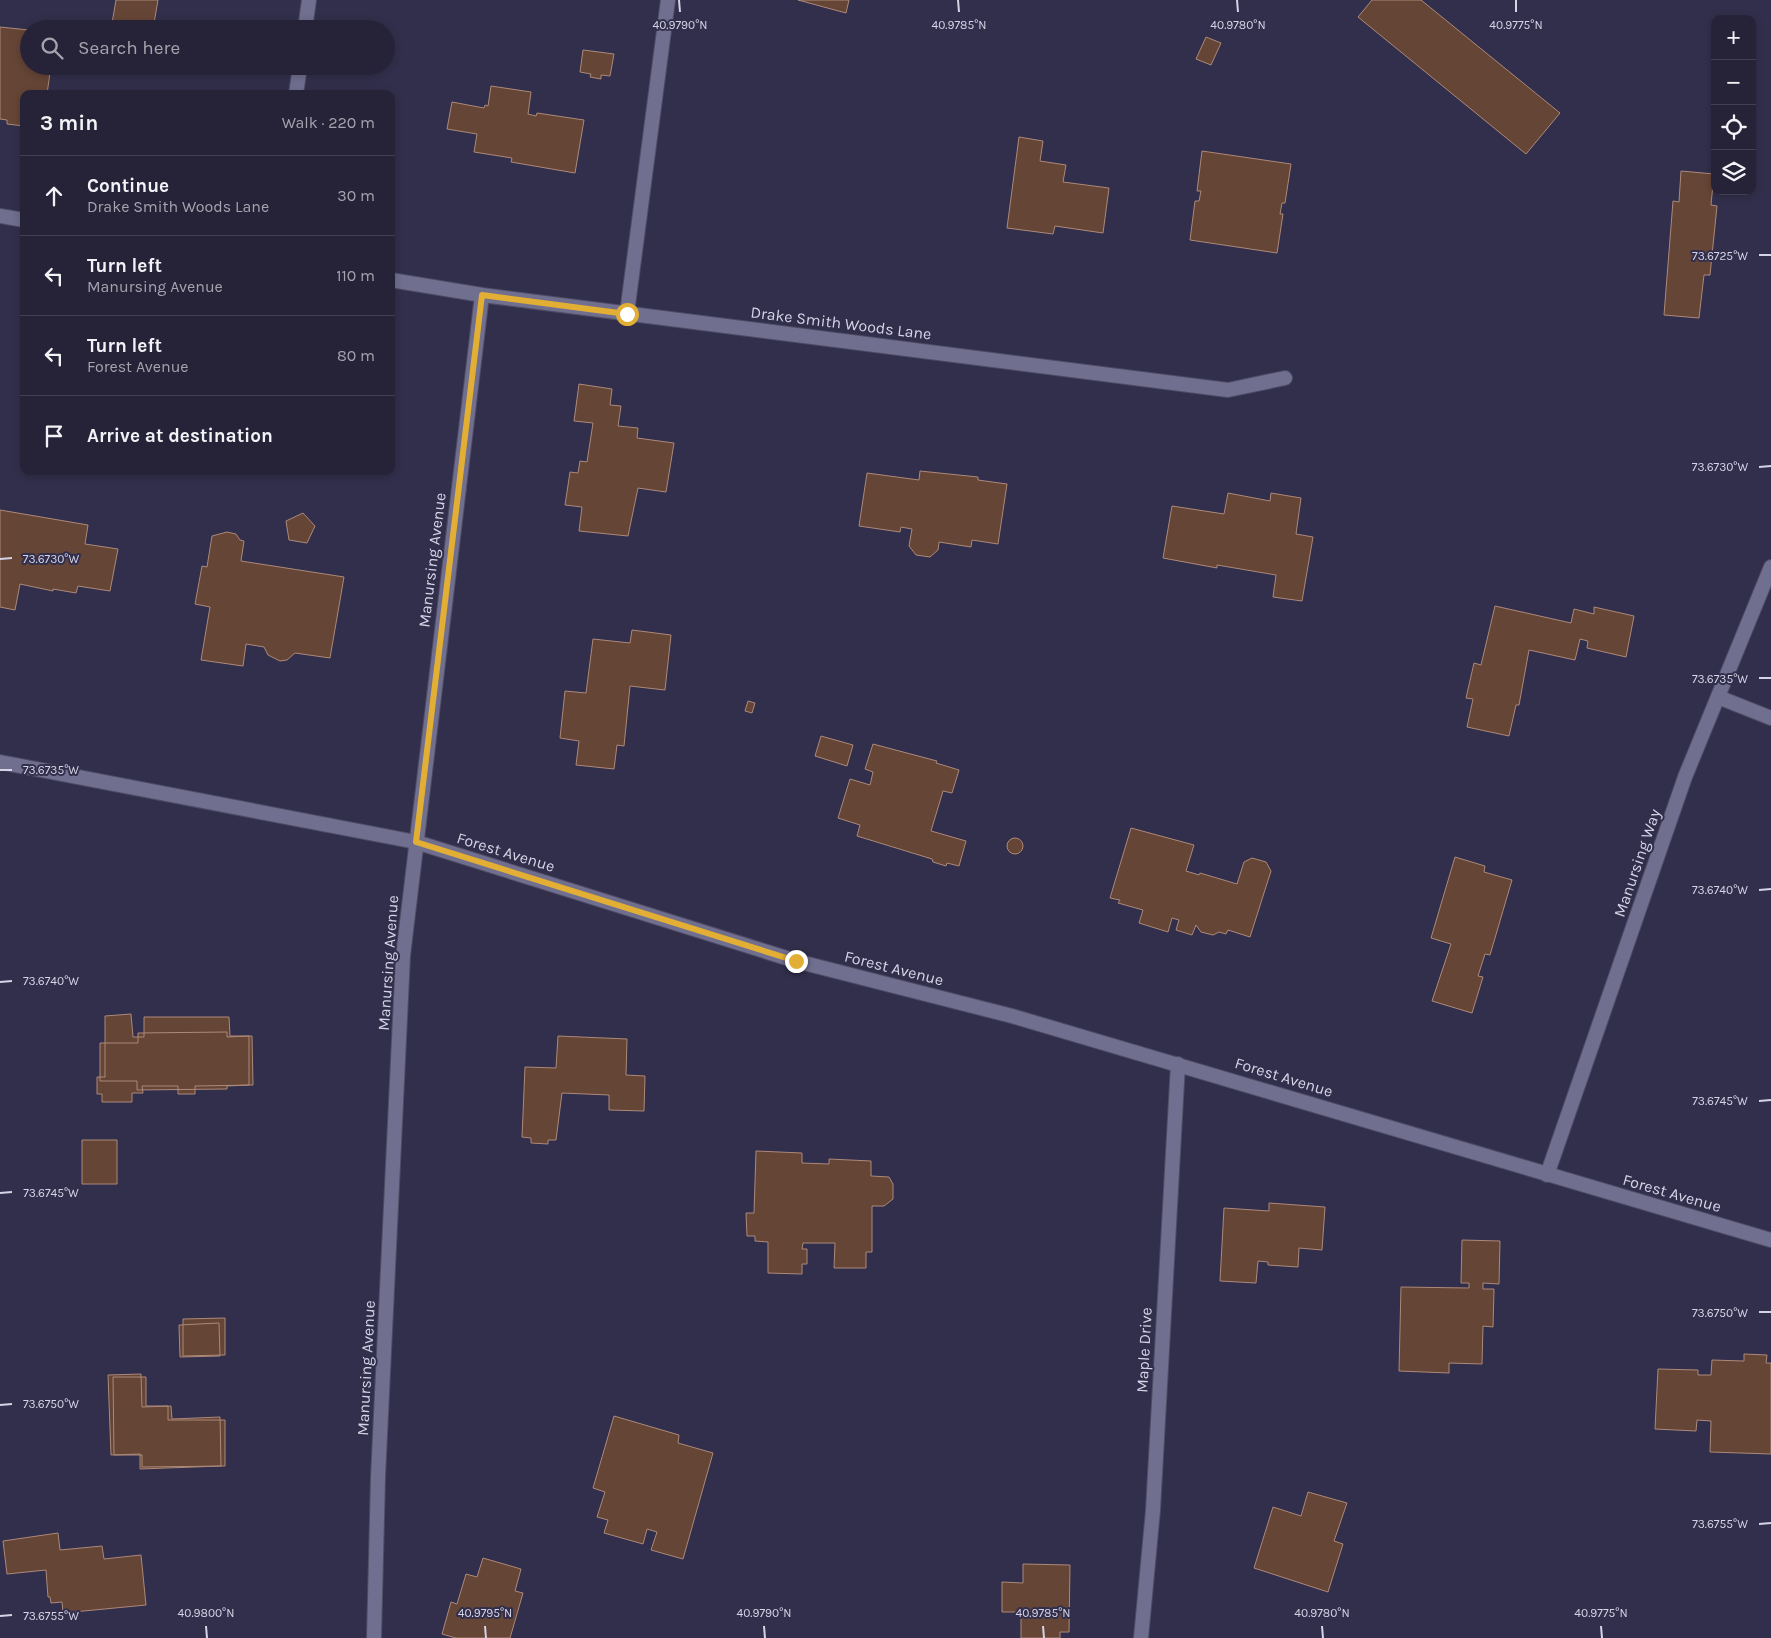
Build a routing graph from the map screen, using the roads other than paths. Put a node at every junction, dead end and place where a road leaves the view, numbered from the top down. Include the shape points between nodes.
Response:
1 (309, 0) edge
2 (668, 0) edge
3 (306, 20) edge
4 (299, 75) edge
5 (297, 90) edge
6 (0, 216) edge
7 (20, 219) edge
8 (395, 281) edge
9 (482, 295) junction
10 (627, 314) junction
11 (1285, 378) dead end
12 (1771, 567) edge
13 (1718, 697) junction
14 (1771, 718) edge
15 (0, 762) edge
16 (416, 842) junction
17 (1178, 1064) junction
18 (1547, 1175) junction
19 (1771, 1240) edge
20 (374, 1638) edge
21 (1141, 1638) edge

1 - 3 street
2 - 10 street
4 - 5 street
6 - 7 street
8 - 9 street, Drake Smith Woods Lane
9 - 10 street, Drake Smith Woods Lane
9 - 16 street, Manursing Avenue
10 - 11 street, Drake Smith Woods Lane via 1228,390
12 - 13 street, Manursing Way
13 - 14 street
13 - 18 street, Manursing Way via 1685,777
15 - 16 street, Forest Avenue
16 - 17 street, Forest Avenue via 796,961 1012,1016
16 - 20 street, Manursing Avenue via 403,956 379,1459
17 - 18 street, Forest Avenue
17 - 21 street, Maple Drive via 1152,1510
18 - 19 street, Forest Avenue

